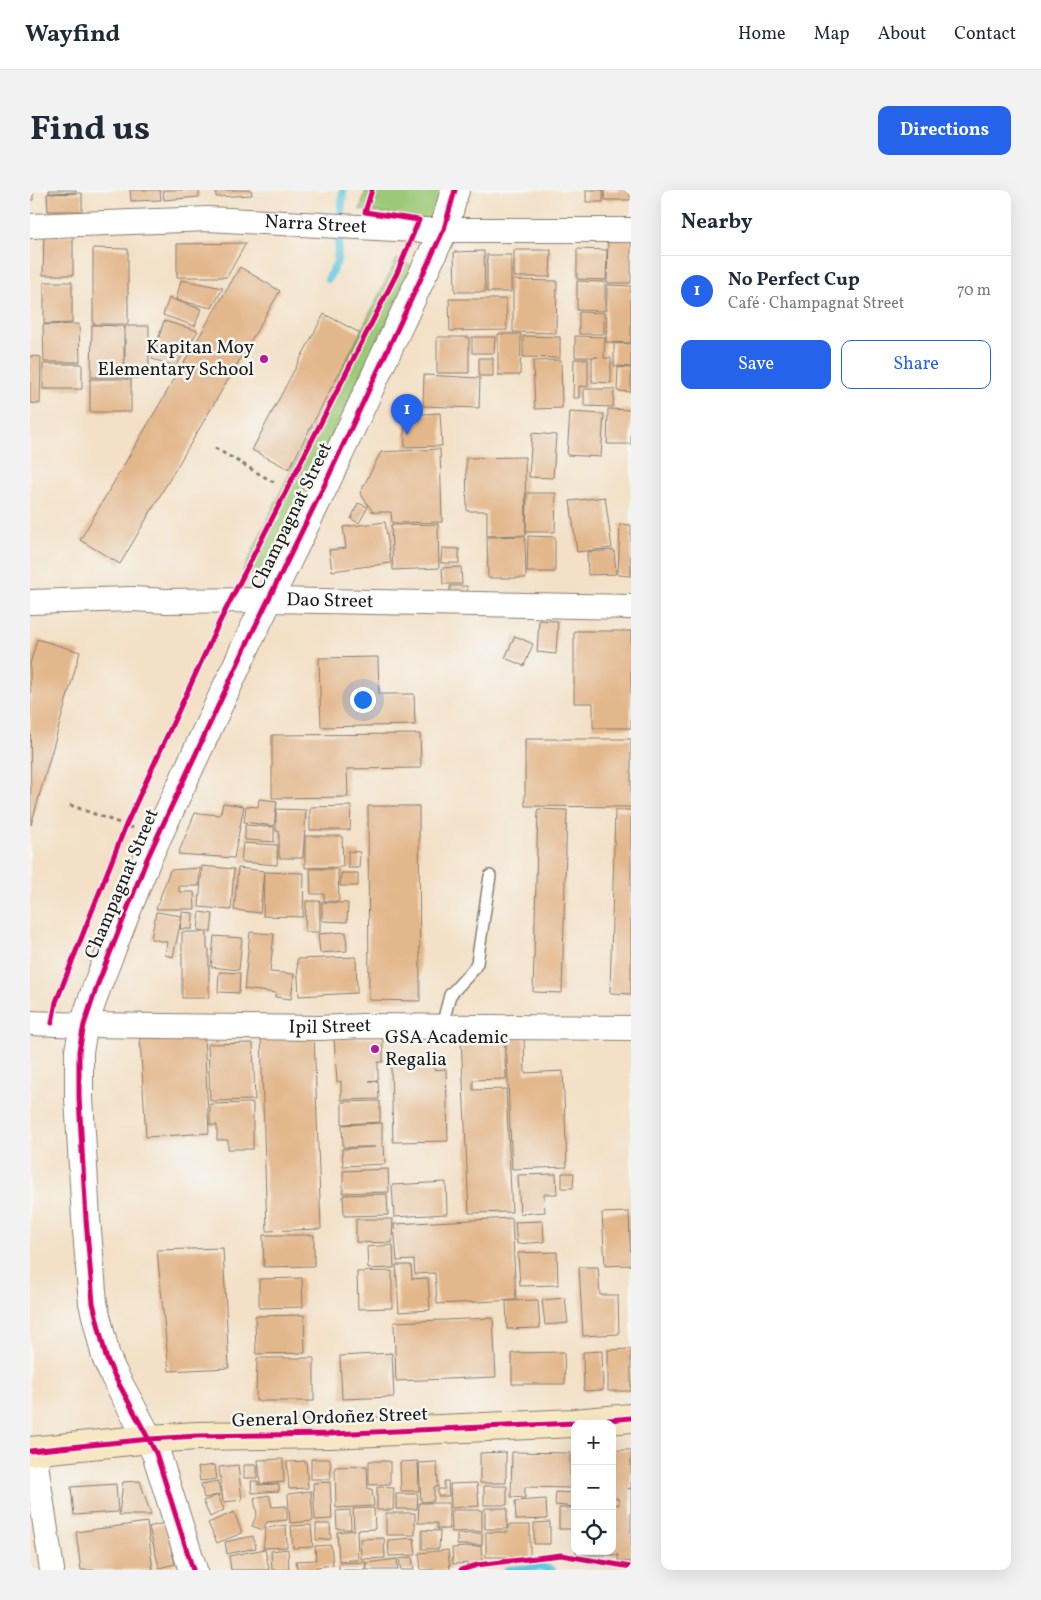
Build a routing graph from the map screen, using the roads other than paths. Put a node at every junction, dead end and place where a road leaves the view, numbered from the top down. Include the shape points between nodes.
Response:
1 (455, 190) edge
2 (30, 226) edge
3 (444, 229) junction
4 (631, 230) edge
5 (269, 600) junction
6 (30, 602) edge
7 (631, 607) edge
8 (490, 876) dead end
9 (30, 1023) edge
10 (84, 1025) junction
11 (442, 1026) junction
12 (631, 1028) edge
13 (631, 1418) edge
14 (150, 1439) junction
15 (32, 1451) edge
16 (52, 1570) edge
17 (193, 1570) edge

1 - 3 street, Champagnat Street
2 - 3 street, Narra Street via 208,219
3 - 4 street, Narra Street
3 - 5 street, Champagnat Street
5 - 6 street, Dao Street
5 - 7 street, Dao Street
5 - 10 street, Champagnat Street via 147,859
8 - 11 lane via 477,963 450,995
9 - 10 street, Ipil Street
10 - 11 street, Ipil Street
10 - 14 street, Champagnat Street via 79,1051 79,1098 93,1303 106,1357 119,1387
11 - 12 street, Ipil Street
13 - 14 main road, General Ordoñez Street via 339,1434
14 - 15 main road, General Ordoñez Street
14 - 17 street, Champagnat Street
15 - 16 street

